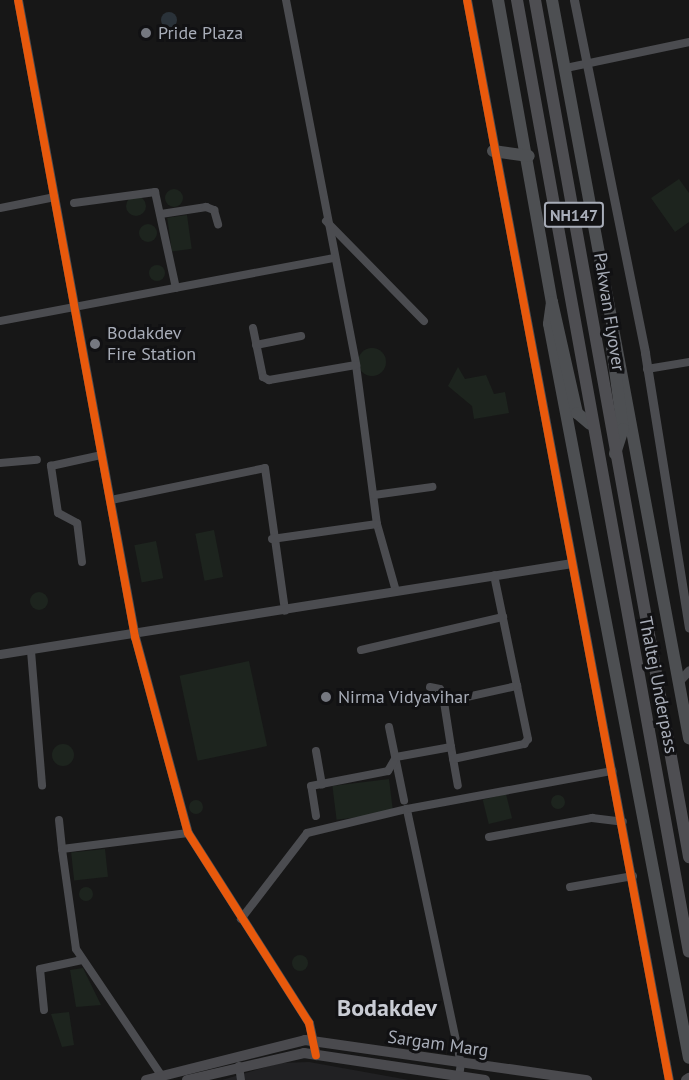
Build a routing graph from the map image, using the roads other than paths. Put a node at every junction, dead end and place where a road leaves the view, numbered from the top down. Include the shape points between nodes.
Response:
1 (18, 0) edge
2 (286, 0) edge
3 (467, 0) edge
4 (498, 0) edge
5 (517, 0) edge
6 (535, 0) edge
7 (552, 0) edge
8 (574, 0) edge
9 (689, 42) edge
10 (586, 63) junction
11 (566, 68) junction
12 (493, 151) junction
13 (529, 156) junction
14 (55, 197) junction
15 (74, 203) dead end
16 (0, 208) edge
17 (161, 214) junction
18 (326, 220) junction
19 (218, 224) dead end
20 (333, 258) junction
21 (176, 288) junction
22 (552, 302) junction
23 (76, 307) junction
24 (0, 321) edge
25 (424, 321) dead end
26 (612, 326) junction
27 (253, 328) dead end
28 (301, 336) dead end
29 (256, 345) junction
30 (689, 362) edge
31 (356, 365) junction
32 (647, 369) junction
33 (590, 424) junction
34 (615, 453) junction
35 (101, 455) junction
36 (37, 460) dead end
37 (0, 463) edge
38 (432, 487) dead end
39 (374, 495) junction
40 (111, 500) junction
41 (376, 524) junction
42 (272, 539) junction
43 (82, 562) dead end
44 (572, 563) junction
45 (494, 575) junction
46 (396, 591) junction
47 (285, 611) junction
48 (503, 617) junction
49 (689, 628) edge
50 (135, 637) junction
51 (361, 650) dead end
52 (31, 651) junction
53 (0, 654) edge
54 (689, 670) edge
55 (683, 682) edge
56 (517, 686) junction
57 (430, 687) dead end
58 (444, 702) junction
59 (389, 727) dead end
60 (689, 738) edge
61 (451, 747) junction
62 (316, 751) dead end
63 (396, 758) junction
64 (453, 759) junction
65 (613, 771) junction
66 (322, 784) junction
67 (458, 785) dead end
68 (42, 786) dead end
69 (405, 805) junction
70 (316, 816) dead end
71 (59, 820) dead end
72 (623, 822) junction
73 (188, 834) junction
74 (489, 837) dead end
75 (62, 849) junction
76 (689, 857) edge
77 (633, 876) junction
78 (570, 887) dead end
79 (241, 920) junction
80 (689, 952) edge
81 (81, 960) junction
82 (45, 1010) dead end
83 (316, 1042) junction
84 (316, 1054) junction
85 (689, 1058) edge
86 (461, 1064) junction
87 (239, 1066) junction
88 (161, 1076) junction
89 (459, 1076) junction
90 (146, 1080) edge
91 (187, 1080) edge
92 (241, 1080) edge
93 (485, 1080) edge
94 (587, 1080) edge
95 (669, 1080) edge

1 - 14 street
2 - 18 street
3 - 12 street
4 - 13 main road
5 - 33 highway, Pakwan Flyover / NH147
6 - 34 highway, Pakwan Flyover / NH147
7 - 11 main road
8 - 10 street
9 - 10 street
10 - 11 street
10 - 32 street
11 - 26 main road
12 - 13 main road
12 - 44 street
13 - 22 main road
14 - 16 street
14 - 23 street
15 - 17 street via 151,190
17 - 19 street via 206,207 214,210
17 - 21 street
18 - 20 street
18 - 25 street
20 - 21 street
20 - 31 street
21 - 23 street
22 - 33 main road via 578,413
22 - 85 main road via 549,324
23 - 24 street
23 - 35 street
26 - 34 main road via 623,429
26 - 55 main road
27 - 29 street
28 - 29 street
29 - 31 street via 263,377 269,380
30 - 32 street
31 - 39 street
32 - 49 street
33 - 80 highway, Thaltej Underpass / NH147
34 - 76 highway, Thaltej Underpass / NH147
35 - 40 street
35 - 43 street via 51,466 58,513 77,523
36 - 37 street
38 - 39 street
39 - 41 street
40 - 42 street via 265,468
40 - 50 street
41 - 42 street
41 - 46 street
42 - 47 street
44 - 45 street
44 - 65 street
45 - 46 street
45 - 48 street
46 - 47 street
47 - 50 street
48 - 51 street
48 - 56 street
50 - 52 street
50 - 73 street
52 - 53 street
52 - 68 street
54 - 55 street
55 - 60 main road
56 - 58 street
56 - 64 street via 528,739 524,744
57 - 58 street via 440,689
58 - 61 street
59 - 63 street
61 - 63 street
61 - 64 street
62 - 66 street
63 - 66 street via 388,771
63 - 69 street
64 - 67 street
65 - 69 street
65 - 72 street
66 - 70 street via 311,786
69 - 79 street via 307,832
69 - 86 street
71 - 75 street
72 - 74 street via 591,818
72 - 77 street
73 - 75 street
73 - 79 street
75 - 81 street
77 - 78 street
77 - 95 street
79 - 83 street
81 - 82 street via 40,969
81 - 88 street
83 - 84 street
83 - 86 main road, Sargam Marg
83 - 88 main road, Sargam Marg via 278,1044
84 - 87 main road, Sargam Marg via 278,1055
84 - 89 main road, Sargam Marg
86 - 89 street
86 - 94 main road, Sargam Marg
87 - 91 main road, Sargam Marg
87 - 92 street
88 - 90 main road, Sargam Marg
89 - 93 main road, Sargam Marg

